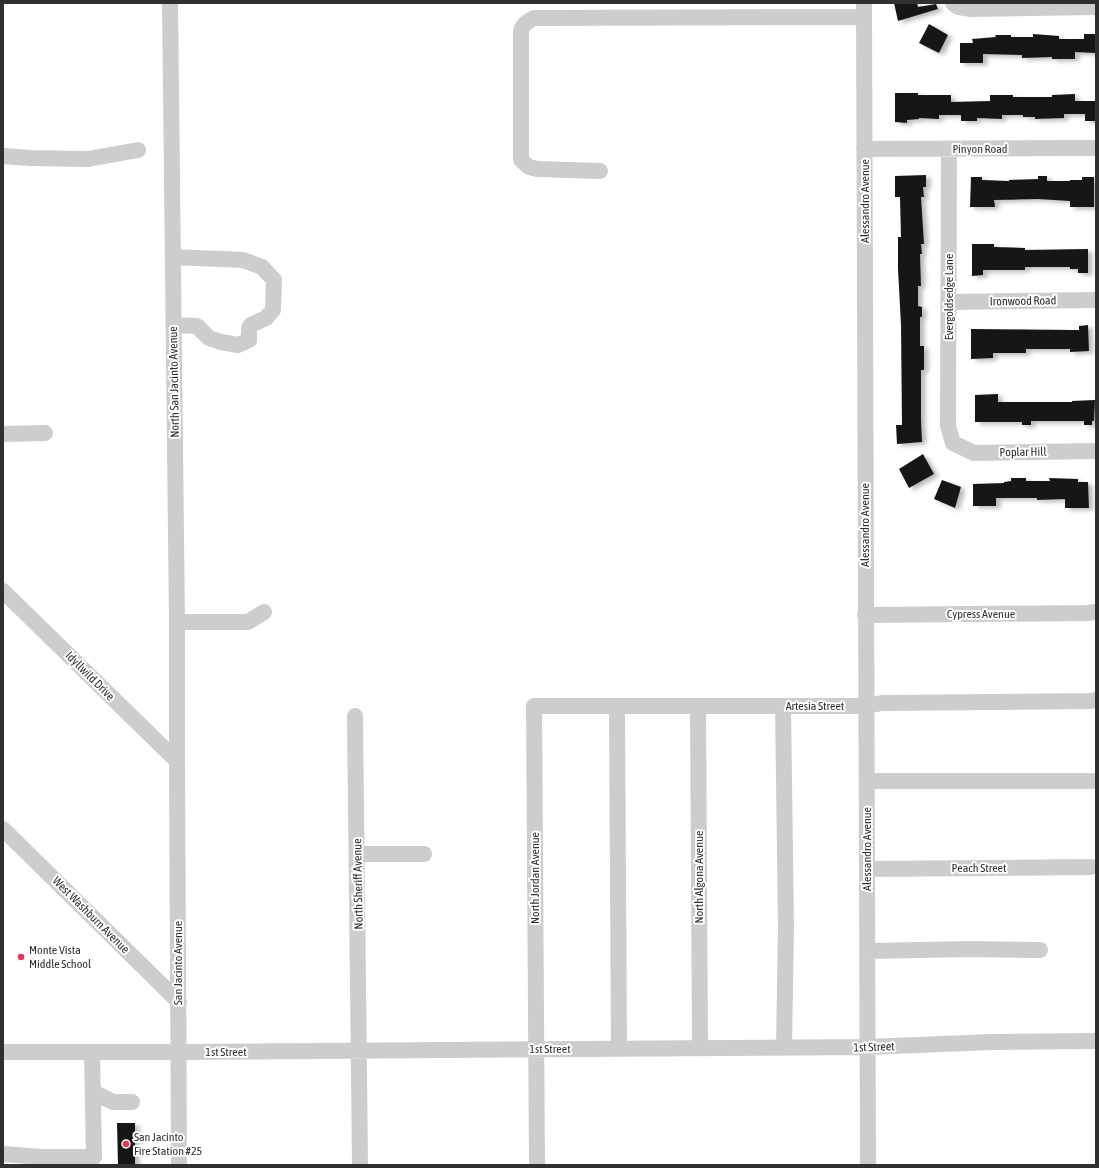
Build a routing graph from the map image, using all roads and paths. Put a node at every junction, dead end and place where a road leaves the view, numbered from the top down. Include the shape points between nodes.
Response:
1 (170, 3) edge
2 (953, 3) edge
3 (1096, 8) edge
4 (864, 10) edge
5 (1096, 148) edge
6 (864, 149) junction
7 (949, 149) junction
8 (138, 150) dead end
9 (3, 156) edge
10 (600, 171) dead end
11 (173, 257) junction
12 (1096, 300) edge
13 (949, 302) junction
14 (174, 325) junction
15 (45, 433) dead end
16 (3, 434) edge
17 (953, 443) joint
18 (1096, 451) edge
19 (3, 591) edge
20 (264, 612) dead end
21 (1096, 612) edge
22 (865, 615) junction
23 (177, 622) junction
24 (1096, 700) edge
25 (534, 706) joint
26 (617, 706) junction
27 (698, 706) junction
28 (783, 706) junction
29 (867, 706) junction
30 (355, 716) dead end
31 (176, 761) junction
32 (867, 781) junction
33 (1093, 781) dead end
34 (3, 829) edge
35 (357, 854) junction
36 (424, 854) dead end
37 (1091, 867) dead end
38 (868, 869) junction
39 (1040, 950) dead end
40 (867, 951) junction
41 (179, 1002) junction
42 (1096, 1041) edge
43 (867, 1047) junction
44 (700, 1048) junction
45 (784, 1048) junction
46 (537, 1049) junction
47 (619, 1049) junction
48 (359, 1051) junction
49 (3, 1052) edge
50 (92, 1052) junction
51 (179, 1052) junction
52 (93, 1092) junction
53 (132, 1102) dead end
54 (3, 1154) edge
55 (179, 1165) edge
56 (360, 1165) edge
57 (537, 1165) edge
58 (868, 1165) edge

1 - 11 street, North San Jacinto Avenue
2 - 3 street via 969,9
4 - 6 street, Alessandro Avenue
4 - 10 street via 534,18 526,22 521,31 521,160 529,167 537,169
5 - 7 street, Pinyon Road
6 - 7 street, Pinyon Road
6 - 22 street, Alessandro Avenue
7 - 13 street, Evergoldsedge Lane
8 - 9 street via 88,159
11 - 14 street, North San Jacinto Avenue
11 - 14 street via 243,260 262,267 274,280 272,310 266,318 249,328 249,340 238,345 209,338 196,326
12 - 13 street, Ironwood Road
13 - 17 street, Evergoldsedge Lane via 948,426
14 - 23 street, North San Jacinto Avenue
15 - 16 street
17 - 18 street, Poplar Hill via 974,453
19 - 31 street, Idyllwild Drive
20 - 23 street via 248,622
21 - 22 street, Cypress Avenue
22 - 29 street, Alessandro Avenue
23 - 31 street, North San Jacinto Avenue
24 - 29 street, Artesia Street via 882,703
25 - 26 street, Artesia Street
25 - 46 street, North Jordan Avenue
26 - 27 street, Artesia Street
26 - 47 street
27 - 28 street, Artesia Street
27 - 44 street, North Algona Avenue
28 - 29 street, Artesia Street
28 - 45 street via 786,926
29 - 32 street, Alessandro Avenue
30 - 35 street, North Sheriff Avenue
31 - 41 street, San Jacinto Avenue
32 - 33 street
32 - 38 street, Alessandro Avenue
34 - 41 street, West Washburn Avenue
35 - 36 street
35 - 48 street, North Sheriff Avenue
37 - 38 street, Peach Street
38 - 40 street, Alessandro Avenue
39 - 40 street
40 - 43 street, Alessandro Avenue
41 - 51 street, San Jacinto Avenue
42 - 43 street, 1st Street
43 - 45 street, 1st Street
43 - 58 street, Alessandro Avenue
44 - 45 street, 1st Street
44 - 47 street, 1st Street
46 - 47 street, 1st Street
46 - 48 street, 1st Street
46 - 57 street, North Jordan Avenue
48 - 51 street, 1st Street
48 - 56 street, North Sheriff Avenue
49 - 50 street, 1st Street
50 - 51 street, 1st Street
50 - 52 street
51 - 55 street, San Jacinto Avenue
52 - 53 street via 113,1102
52 - 54 street via 94,1157

